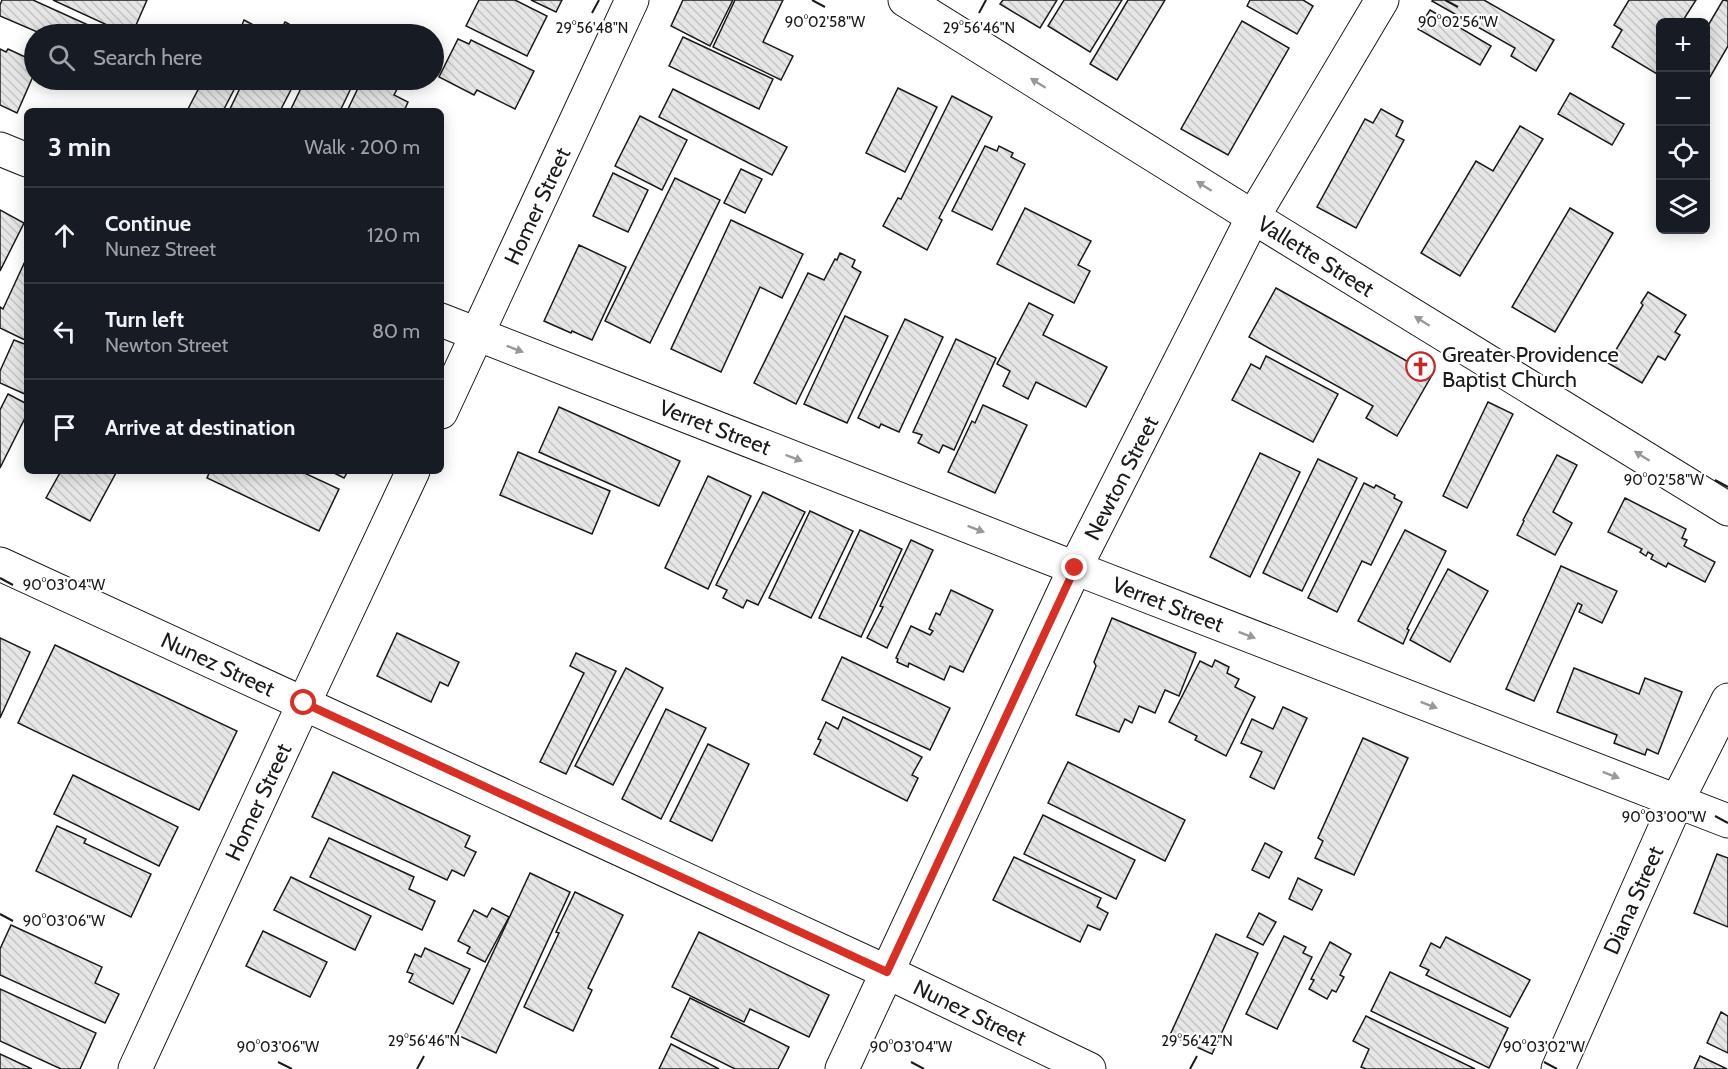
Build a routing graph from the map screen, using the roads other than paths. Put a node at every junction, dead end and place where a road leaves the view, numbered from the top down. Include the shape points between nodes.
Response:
1 (632, 0) edge
2 (905, 0) edge
3 (1382, 0) edge
4 (0, 149) edge
5 (24, 159) edge
6 (1253, 217) junction
7 (444, 321) edge
8 (478, 334) junction
9 (444, 406) edge
10 (412, 474) edge
11 (1728, 508) edge
12 (0, 564) edge
13 (1075, 568) junction
14 (1728, 700) edge
15 (304, 703) junction
16 (1677, 801) junction
17 (1728, 821) edge
18 (887, 972) junction
19 (135, 1069) edge
20 (842, 1069) edge
21 (1089, 1069) edge
22 (1558, 1069) edge

1 - 8 street, Homer Street
6 -> 2 street, Vallette Street
3 - 6 street, Newton Street
4 - 5 street
11 -> 6 street, Vallette Street
6 - 13 street, Newton Street
7 - 8 street, Verret Street
8 - 9 street, Homer Street
8 -> 13 street, Verret Street
10 - 15 street, Homer Street
12 - 15 street, Nunez Street
13 -> 16 street, Verret Street
13 - 18 street, Newton Street
14 - 16 street, Diana Street
15 - 18 street, Nunez Street
15 - 19 street, Homer Street
16 - 17 street, Verret Street
16 - 22 street, Diana Street
18 - 20 street, Newton Street
18 - 21 street, Nunez Street

